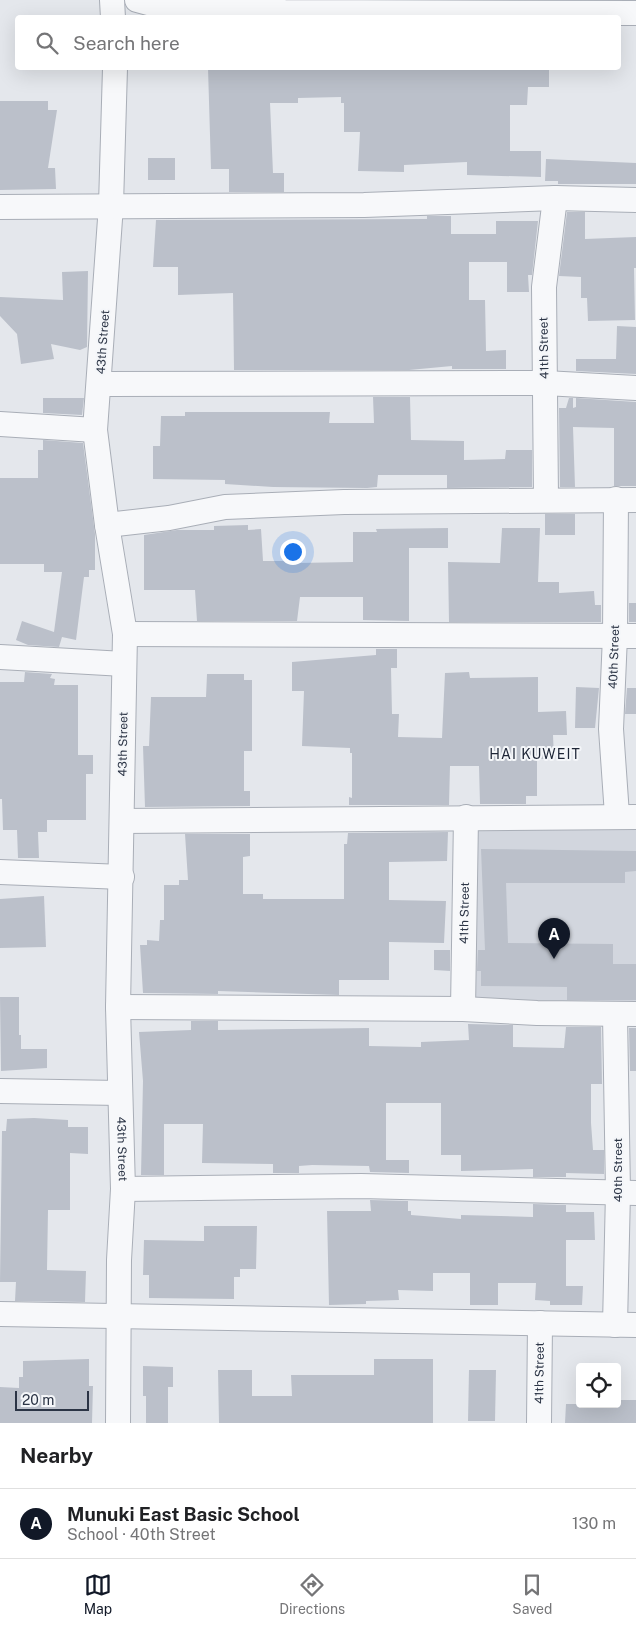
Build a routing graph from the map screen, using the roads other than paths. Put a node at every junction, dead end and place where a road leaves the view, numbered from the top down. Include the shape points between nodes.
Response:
1 (112, 0) edge
2 (137, 0) edge
3 (553, 6) edge
4 (636, 13) edge
5 (113, 15) edge
6 (115, 70) edge
7 (555, 198) junction
8 (636, 200) edge
9 (0, 206) edge
10 (112, 206) junction
11 (545, 383) junction
12 (100, 384) junction
13 (636, 388) edge
14 (0, 424) edge
15 (95, 430) junction
16 (546, 499) junction
17 (626, 500) edge
18 (107, 525) junction
19 (125, 634) junction
20 (626, 636) edge
21 (0, 657) edge
22 (124, 664) junction
23 (626, 816) edge
24 (466, 818) junction
25 (122, 821) junction
26 (0, 872) edge
27 (122, 877) junction
28 (118, 1007) junction
29 (463, 1009) junction
30 (626, 1014) edge
31 (0, 1091) edge
32 (120, 1093) junction
33 (122, 1189) junction
34 (627, 1192) edge
35 (0, 1314) edge
36 (119, 1316) junction
37 (540, 1323) junction
38 (625, 1325) edge
39 (118, 1423) edge
40 (539, 1423) edge

1 - 5 street
2 - 3 street via 159,6 285,12
3 - 4 street
6 - 10 street, 43th Street
7 - 8 street
7 - 10 street via 364,205
7 - 11 street, 41th Street via 544,287
9 - 10 street
10 - 12 street, 43th Street
11 - 12 street
11 - 13 street
11 - 16 street, 41th Street
12 - 15 street, 43th Street
14 - 15 street
15 - 18 street, 43th Street
16 - 17 street
16 - 18 street via 225,507
17 - 20 street, 40th Street
18 - 19 street, 43th Street
19 - 20 street
19 - 22 street, 43th Street
20 - 23 street, 40th Street via 611,729
21 - 22 street
22 - 25 street, 43th Street
23 - 24 street
24 - 25 street
24 - 29 street, 41th Street
25 - 27 street, 43th Street
26 - 27 street
27 - 28 street, 43th Street
28 - 29 street
28 - 32 street, 43th Street
29 - 30 street
30 - 34 street, 40th Street
31 - 32 street
32 - 33 street, 43th Street
33 - 34 street via 361,1186
33 - 36 street, 43th Street
34 - 38 street, 40th Street
35 - 36 street
36 - 37 street
36 - 39 street, 43th Street
37 - 38 street
37 - 40 street, 41th Street

